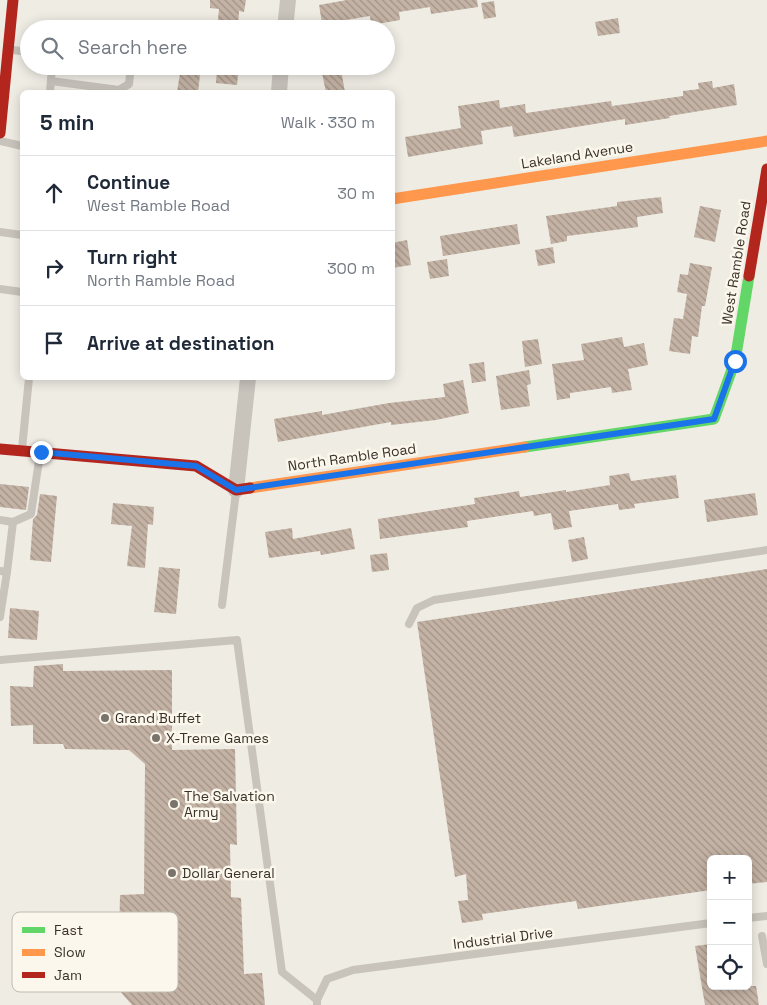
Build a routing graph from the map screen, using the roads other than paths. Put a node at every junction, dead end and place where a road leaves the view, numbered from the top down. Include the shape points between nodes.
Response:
1 (13, 0) edge
2 (288, 0) edge
3 (286, 20) edge
4 (8, 49) junction
5 (20, 51) edge
6 (51, 75) edge
7 (130, 75) edge
8 (280, 75) edge
9 (51, 81) junction
10 (50, 90) edge
11 (119, 90) edge
12 (119, 90) edge
13 (279, 90) edge
14 (2, 97) edge
15 (0, 132) edge
16 (0, 141) edge
17 (767, 141) edge
18 (20, 146) edge
19 (767, 169) edge
20 (395, 199) edge
21 (0, 232) edge
22 (20, 235) edge
23 (0, 290) edge
24 (20, 292) edge
25 (29, 380) edge
26 (248, 380) edge
27 (714, 419) joint
28 (0, 449) edge
29 (22, 451) junction
30 (41, 452) junction
31 (236, 490) junction
32 (0, 520) edge
33 (13, 522) junction
34 (767, 550) edge
35 (4, 572) edge
36 (222, 605) dead end
37 (0, 617) edge
38 (409, 624) dead end
39 (0, 660) edge
40 (767, 916) edge
41 (752, 918) edge
42 (707, 924) edge
43 (762, 936) dead end
44 (767, 964) edge
45 (317, 1002) edge

1 - 4 street
2 - 3 street
4 - 5 lane
4 - 14 street
6 - 9 lane
7 - 11 lane via 129,84
8 - 13 street
9 - 10 lane
9 - 12 lane
14 - 15 street
16 - 18 lane
17 - 20 street, Lakeland Avenue
19 - 27 street, West Ramble Road via 735,361
21 - 22 lane
23 - 24 lane
25 - 29 lane
26 - 31 street
27 - 31 street, North Ramble Road
28 - 29 street
29 - 30 street
30 - 31 street via 196,466
30 - 33 lane via 31,514
31 - 36 lane
32 - 33 lane
33 - 35 lane
34 - 38 lane via 434,600 417,608
35 - 37 lane
39 - 45 lane via 237,640 282,972
40 - 41 lane
42 - 45 lane, Industrial Drive via 353,970 327,979
43 - 44 lane

